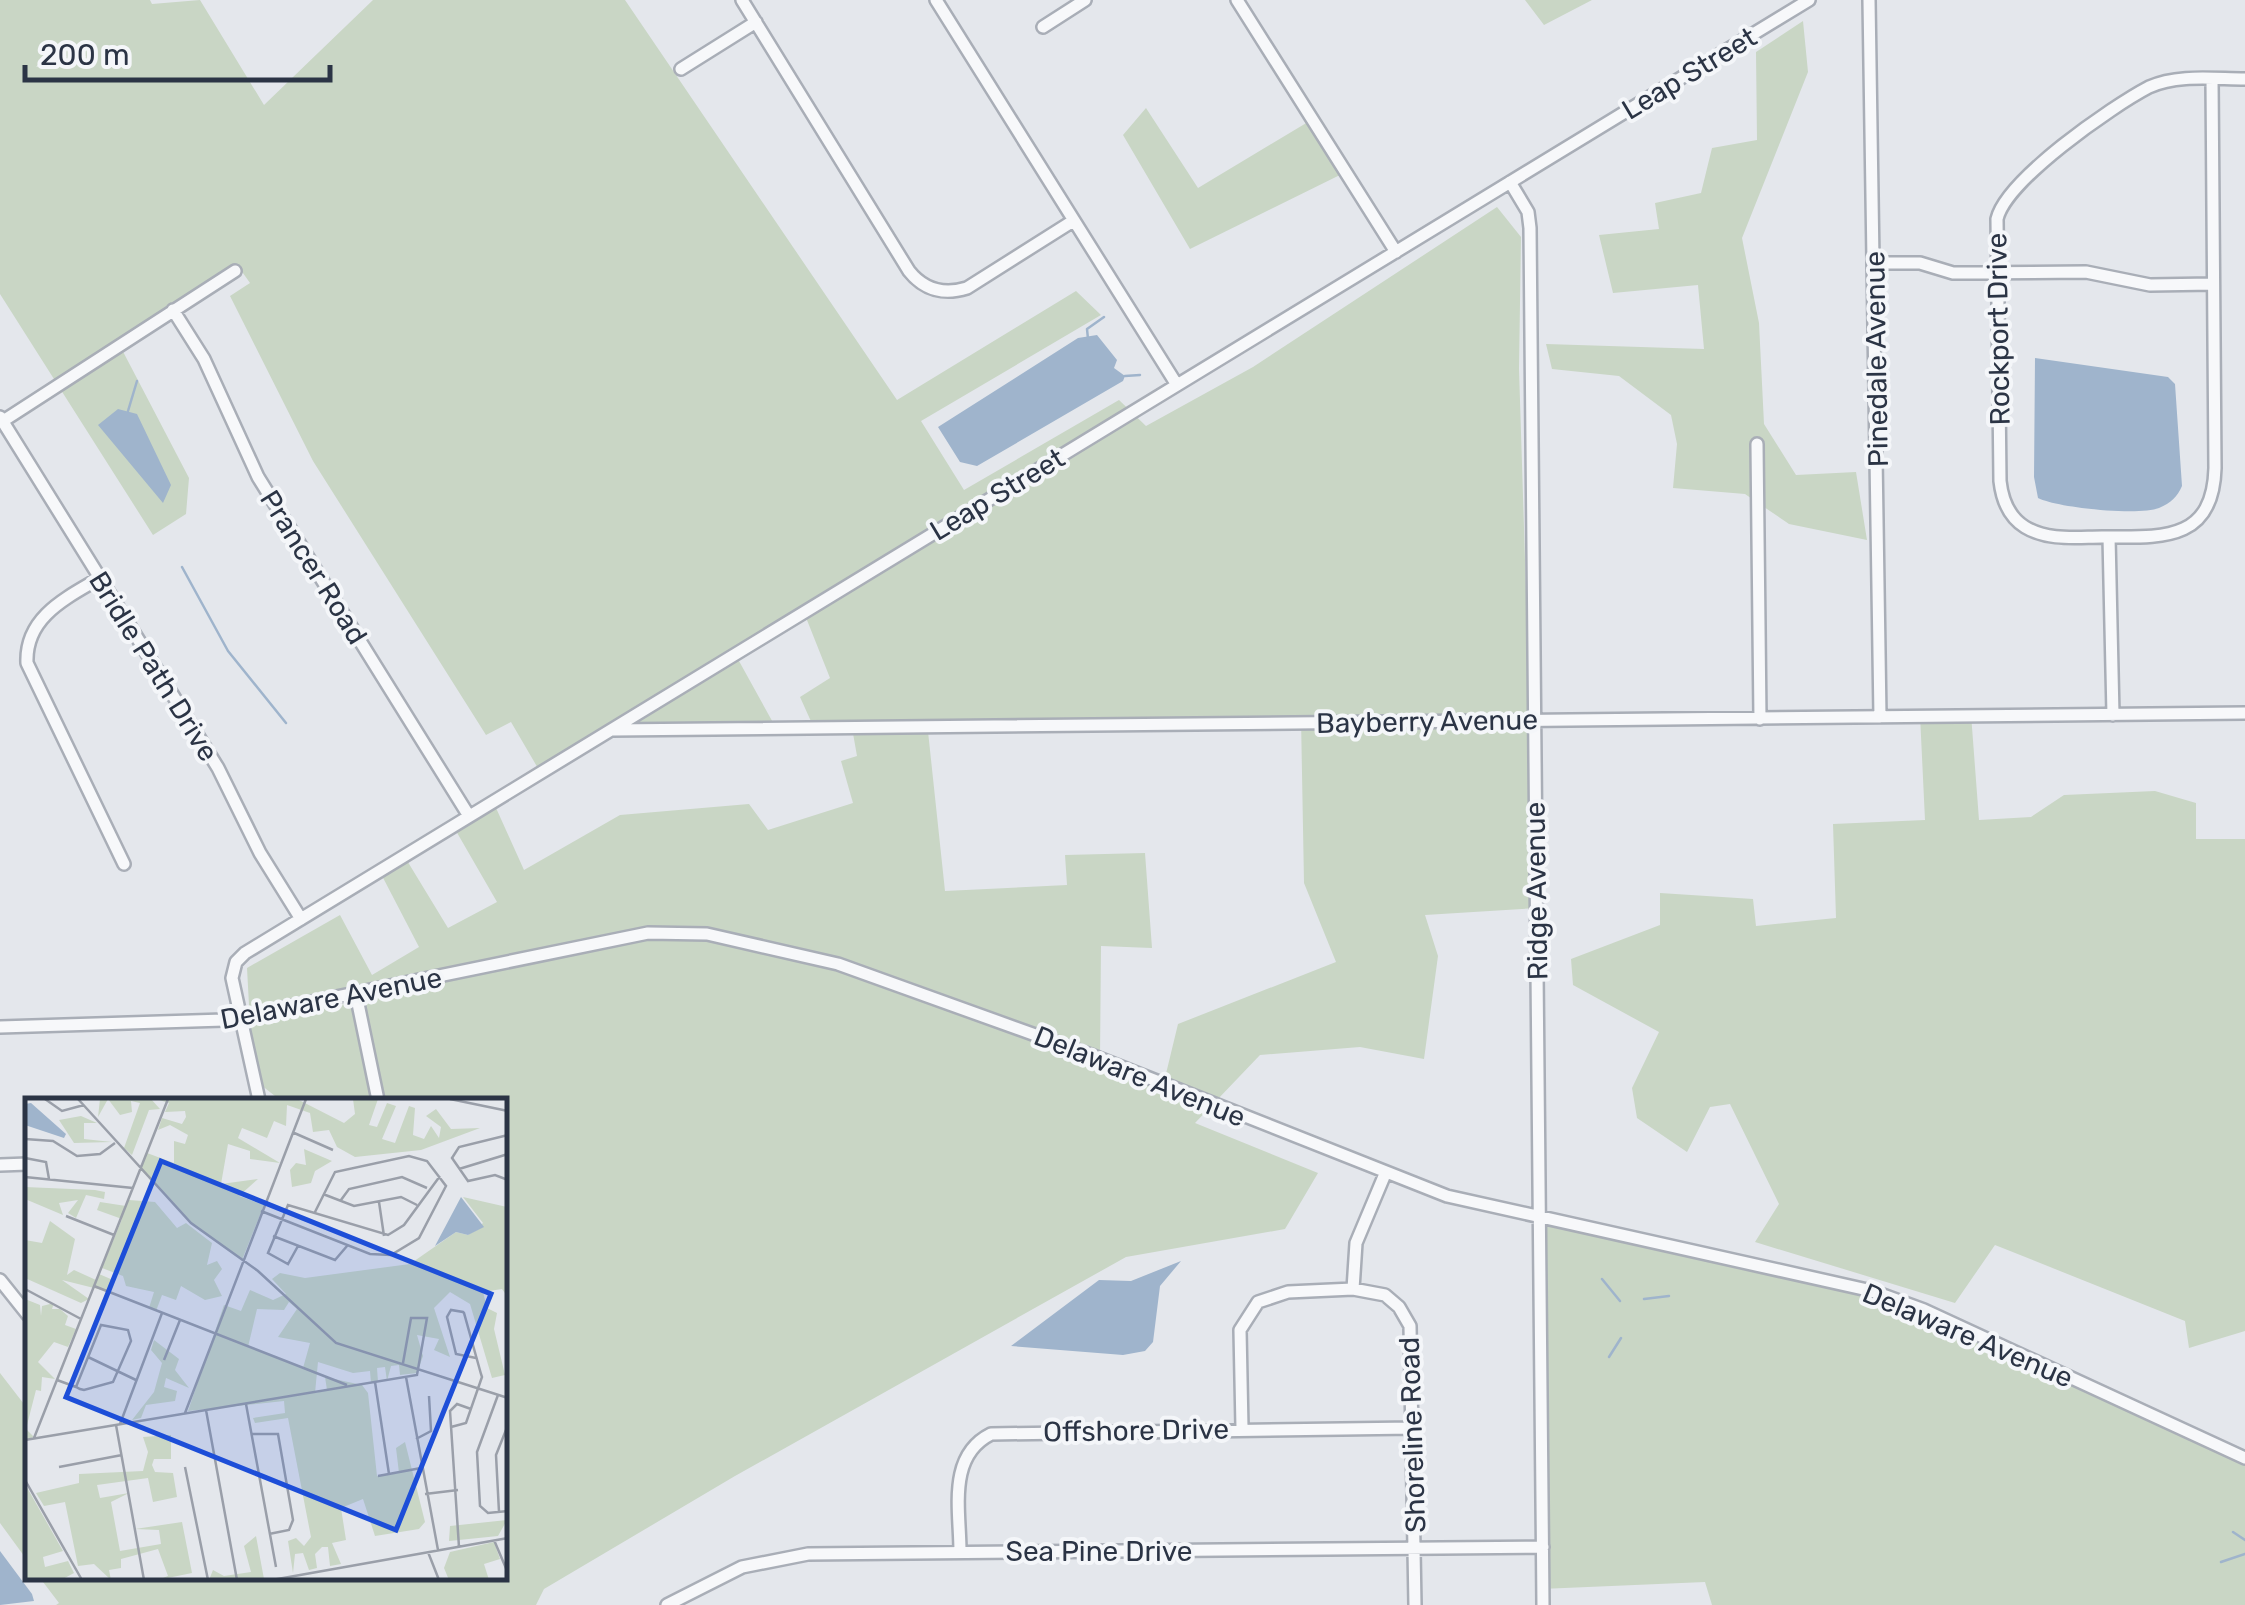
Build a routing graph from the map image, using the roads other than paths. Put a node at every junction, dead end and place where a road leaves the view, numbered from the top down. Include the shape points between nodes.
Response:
1 (742, 0) edge
2 (936, 0) edge
3 (1085, 0) edge
4 (1237, 0) edge
5 (1809, 0) edge
6 (1869, 0) edge
7 (756, 22) junction
8 (1043, 27) dead end
9 (681, 69) dead end
10 (2245, 79) edge
11 (2212, 80) junction
12 (1510, 182) junction
13 (1073, 221) junction
14 (1396, 252) junction
15 (1875, 264) junction
16 (235, 272) dead end
17 (1998, 272) junction
18 (2214, 284) junction
19 (173, 310) junction
20 (1177, 385) junction
21 (2, 419) edge
22 (1757, 444) dead end
23 (2109, 537) junction
24 (100, 578) junction
25 (2245, 714) edge
26 (2112, 715) junction
27 (1880, 717) junction
28 (1760, 718) junction
29 (1534, 720) junction
30 (608, 730) junction
31 (469, 816) junction
32 (124, 864) dead end
33 (301, 918) junction
34 (356, 994) junction
35 (241, 1018) junction
36 (0, 1028) edge
37 (259, 1098) edge
38 (378, 1098) edge
39 (25, 1164) edge
40 (0, 1165) edge
41 (1385, 1174) junction
42 (1541, 1217) junction
43 (0, 1280) edge
44 (1353, 1289) junction
45 (25, 1312) edge
46 (1242, 1428) junction
47 (1413, 1428) junction
48 (2245, 1458) edge
49 (1543, 1547) junction
50 (1415, 1548) junction
51 (960, 1552) junction
52 (667, 1605) edge
53 (1415, 1605) edge
54 (1543, 1605) edge

1 - 7 street
2 - 13 street
3 - 8 street
4 - 14 street
5 - 12 street, Leap Street
6 - 15 street, Pinedale Avenue
7 - 9 street
7 - 13 street via 921,284 951,292 966,288
10 - 11 street, Rockport Drive
11 - 17 street, Rockport Drive via 2149,87 2018,182 1998,215
11 - 18 street, Rockport Drive
12 - 14 street, Leap Street
12 - 29 street, Ridge Avenue via 1530,222
13 - 20 street
14 - 20 street, Leap Street
15 - 17 street
15 - 27 street, Pinedale Avenue
16 - 19 street
17 - 18 street
17 - 23 street, Rockport Drive via 2004,501 2020,523 2040,534
18 - 23 street, Rockport Drive via 2212,499 2199,519 2175,533
19 - 21 street
19 - 31 street, Prancer Road via 204,359 258,476
20 - 30 street, Leap Street
21 - 24 street, Bridle Path Drive
22 - 28 street
23 - 26 street
24 - 32 street via 41,617 30,634 27,662
24 - 33 street, Bridle Path Drive
25 - 26 street, Bayberry Avenue
26 - 27 street, Bayberry Avenue
27 - 28 street, Bayberry Avenue
28 - 29 street, Bayberry Avenue
29 - 30 street, Bayberry Avenue
29 - 42 street, Ridge Avenue
30 - 31 street, Leap Street
31 - 33 street, Leap Street
33 - 35 street, Leap Street via 236,962 232,978
34 - 35 street, Delaware Avenue
34 - 38 street
34 - 41 street, Delaware Avenue via 648,933 707,934 796,951 936,998
35 - 36 street, Delaware Avenue
35 - 37 street
39 - 40 street
41 - 42 street, Delaware Avenue
41 - 44 street via 1356,1243
42 - 48 street, Delaware Avenue via 1872,1291
42 - 49 street, Ridge Avenue
43 - 45 street
44 - 46 street, Shoreline Road via 1288,1292 1258,1302 1240,1330
44 - 47 street, Shoreline Road via 1385,1295 1406,1316
46 - 47 street, Offshore Drive
46 - 51 street, Offshore Drive via 991,1434 973,1445 960,1468
47 - 50 street, Shoreline Road
49 - 50 street, Sea Pine Drive
49 - 54 street, Ridge Avenue
50 - 51 street, Sea Pine Drive
50 - 53 street, Shoreline Road
51 - 52 street, Sea Pine Drive via 773,1559 711,1580

